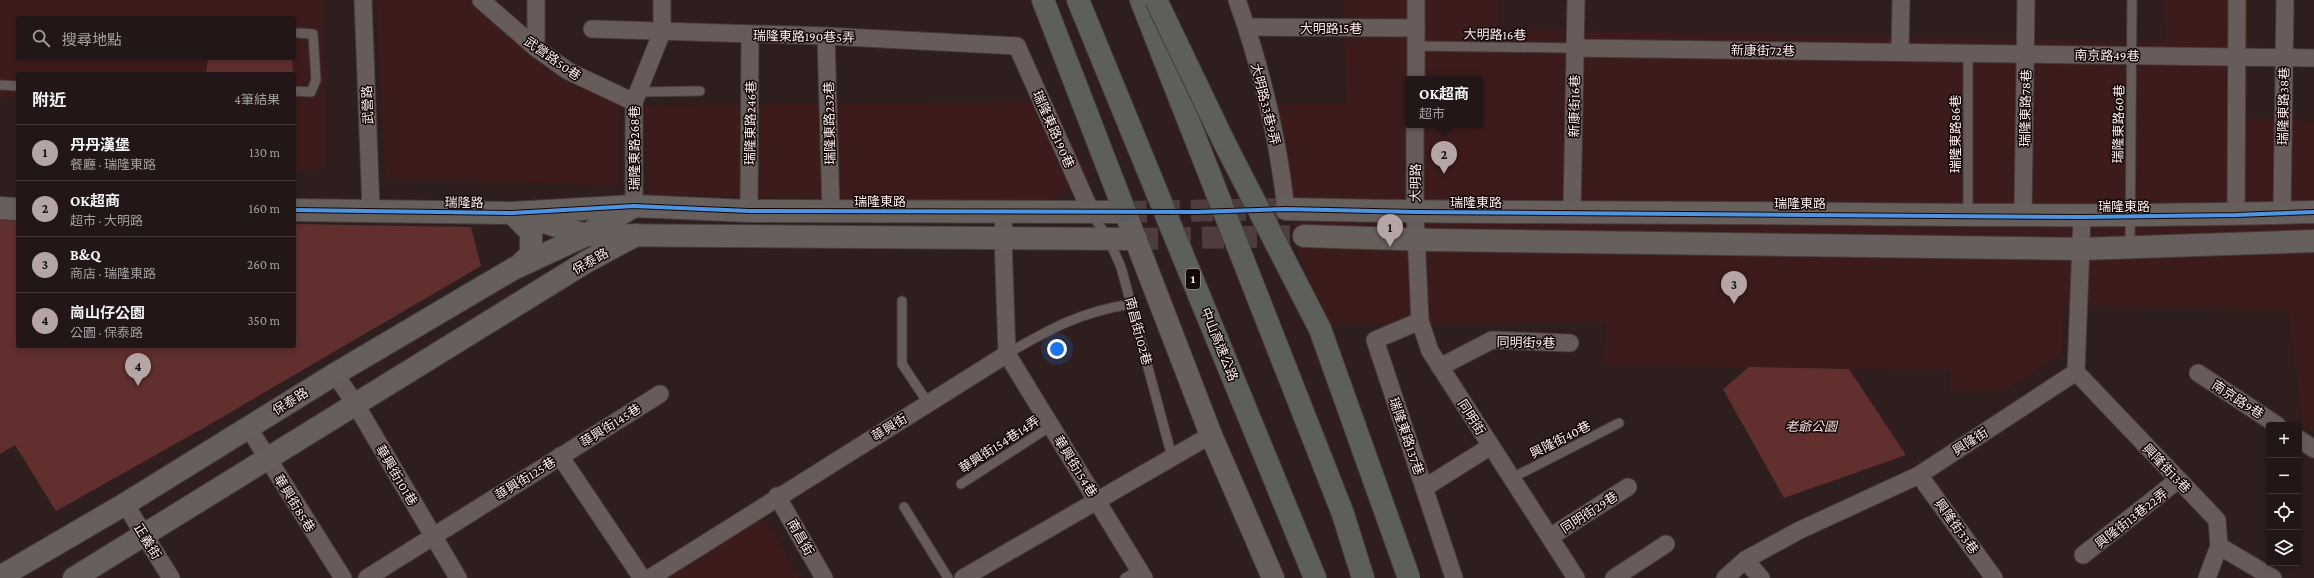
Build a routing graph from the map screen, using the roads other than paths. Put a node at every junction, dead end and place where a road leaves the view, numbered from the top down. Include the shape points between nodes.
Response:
1 (363, 0) edge
2 (481, 0) edge
3 (536, 0) edge
4 (662, 0) edge
5 (1043, 0) edge
6 (1078, 0) edge
7 (1141, 0) edge
8 (1156, 0) edge
9 (1238, 0) edge
10 (1416, 0) edge
11 (1576, 0) edge
12 (1901, 0) edge
13 (2026, 0) edge
14 (2132, 0) edge
15 (2237, 0) edge
16 (2285, 0) edge
17 (1247, 27) junction
18 (1416, 28) junction
19 (592, 29) dead end
20 (662, 32) junction
21 (298, 33) dead end
22 (750, 35) junction
23 (826, 36) junction
24 (1017, 46) joint
25 (1416, 46) junction
26 (536, 48) junction
27 (1574, 48) junction
28 (1900, 52) junction
29 (1968, 53) junction
30 (2025, 54) junction
31 (2132, 56) junction
32 (2236, 57) junction
33 (2284, 58) junction
34 (2314, 58) edge
35 (1416, 76) edge
36 (0, 85) edge
37 (16, 86) edge
38 (296, 91) edge
39 (700, 91) dead end
40 (636, 97) junction
41 (1415, 128) edge
42 (634, 206) junction
43 (0, 208) edge
44 (16, 209) edge
45 (586, 209) junction
46 (1286, 209) joint
47 (296, 210) edge
48 (371, 210) junction
49 (749, 210) junction
50 (831, 211) junction
51 (1004, 211) junction
52 (1091, 212) junction
53 (1125, 212) junction
54 (1415, 212) junction
55 (1572, 212) junction
56 (2282, 212) junction
57 (2314, 212) edge
58 (512, 213) junction
59 (1772, 213) junction
60 (1968, 215) junction
61 (2023, 215) junction
62 (2236, 215) junction
63 (2082, 216) junction
64 (2130, 216) junction
65 (586, 235) junction
66 (636, 235) junction
67 (1304, 236) tunnel mouth
68 (1003, 238) junction
69 (1108, 238) junction
70 (1136, 239) junction
71 (1416, 240) junction
72 (2314, 241) edge
73 (1772, 244) junction
74 (2130, 248) junction
75 (2080, 249) junction
76 (586, 262) junction
77 (520, 265) junction
78 (902, 301) dead end
79 (1131, 304) junction
80 (1420, 321) junction
81 (1570, 343) dead end
82 (1007, 354) junction
83 (1440, 367) junction
84 (2076, 372) junction
85 (2198, 373) dead end
86 (335, 374) junction
87 (660, 394) dead end
88 (928, 403) junction
89 (356, 405) junction
90 (2272, 422) edge
91 (1619, 423) dead end
92 (1051, 426) junction
93 (248, 427) junction
94 (1211, 435) junction
95 (2302, 441) edge
96 (1491, 446) junction
97 (2314, 449) edge
98 (560, 456) junction
99 (1172, 457) junction
100 (268, 459) junction
101 (1919, 475) junction
102 (1512, 478) junction
103 (2178, 480) junction
104 (961, 484) dead end
105 (1628, 487) dead end
106 (1424, 488) junction
107 (777, 496) junction
108 (1097, 500) junction
109 (125, 504) junction
110 (904, 507) dead end
111 (144, 535) junction
112 (433, 536) junction
113 (1550, 537) junction
114 (1666, 544) dead end
115 (2219, 546) junction
116 (2083, 555) dead end
117 (1745, 560) junction
118 (1312, 572) edge
119 (1136, 575) edge
120 (0, 577) edge
121 (74, 578) edge
122 (171, 578) edge
123 (343, 578) edge
124 (366, 578) edge
125 (458, 578) edge
126 (642, 578) edge
127 (650, 578) edge
128 (824, 578) edge
129 (948, 578) edge
130 (963, 578) edge
131 (1273, 578) edge
132 (1363, 578) edge
133 (1409, 578) edge
134 (1454, 578) edge
135 (1576, 578) edge
136 (1614, 578) edge
137 (1725, 578) edge
138 (1761, 578) edge
139 (1994, 578) edge
140 (2207, 578) edge
141 (2273, 578) edge

1 - 48 street, 武營路
2 - 26 street, 武營路50巷
3 - 26 street
4 - 20 street, 瑞隆東路268巷
5 - 53 highway
6 - 118 highway, 中山高速公路 / 1
7 - 132 highway via 1343,514
8 - 133 highway, bridge via 1225,144 1320,329
9 - 17 street, 大明路33巷9弄
10 - 18 street
11 - 27 street, 新康街16巷
12 - 28 street
13 - 30 street, 瑞隆東路78巷
14 - 31 lane, 瑞隆東路60巷
15 - 32 street
16 - 33 street, 瑞隆東路38巷
17 - 18 street, 大明路15巷
17 - 46 street, 大明路33巷9弄 via 1280,157
18 - 25 street
19 - 20 street, 瑞隆東路190巷5弄
20 - 22 street, 瑞隆東路190巷5弄
20 - 40 street, 瑞隆東路268巷
21 - 38 lane via 313,34 316,80 311,92
22 - 23 street, 瑞隆東路190巷5弄
22 - 49 street, 瑞隆東路246巷
23 - 24 street, 瑞隆東路190巷5弄
23 - 50 street, 瑞隆東路232巷
24 - 52 street, 瑞隆東路190巷
25 - 27 lane, 大明路16巷
25 - 35 street
26 - 40 street, 武營路50巷 via 568,71
27 - 28 street, 新康街72巷
27 - 55 street, 新康街16巷
28 - 29 street, 南京路49巷
29 - 30 street, 南京路49巷
29 - 60 lane, 瑞隆東路86巷
30 - 31 street, 南京路49巷
30 - 61 street, 瑞隆東路78巷
31 - 32 street, 南京路49巷
31 - 64 lane, 瑞隆東路60巷
32 - 33 street, 南京路49巷
32 - 62 street
33 - 34 street, 南京路49巷
33 - 56 street, 瑞隆東路38巷
36 - 37 lane
39 - 40 lane
40 - 42 street, 瑞隆東路268巷
41 - 54 street, 大明路
42 - 45 street, 瑞隆路
42 - 49 street, 瑞隆東路
42 - 65 street
43 - 44 street
45 - 58 street, 瑞隆路
45 - 65 street
46 - 54 street, 瑞隆東路
47 - 48 street, 瑞隆路
48 - 58 street, 瑞隆路
49 - 50 street, 瑞隆東路
50 - 51 street, 瑞隆東路
51 - 52 street, 瑞隆東路
51 - 68 street
52 - 53 street, 瑞隆東路
52 - 69 lane, 南昌街102巷
53 - 70 street
54 - 55 street, 瑞隆東路
54 - 71 street, 大明路
55 - 59 street, 瑞隆東路
56 - 57 street, 瑞隆東路
56 - 62 street, 瑞隆東路
58 - 65 street, 瑞隆路
58 - 77 street via 531,232 531,254
59 - 60 street, 瑞隆東路
59 - 73 street, 瑞隆東路
60 - 61 street, 瑞隆東路
61 - 63 street, 瑞隆東路
62 - 64 street, 瑞隆東路
63 - 64 street, 瑞隆東路
63 - 75 street
64 - 74 lane, 瑞隆東路60巷
65 - 66 street
65 - 76 street
65 - 77 street, 保泰路
66 - 68 street
66 - 76 street, 保泰路
67 - 71 street
68 - 69 street
68 - 82 street
69 - 70 street
69 - 79 lane, 南昌街102巷 via 1121,267
70 - 94 street
71 - 73 street
71 - 80 street, 同明街
72 - 74 street
73 - 75 street
74 - 75 street
75 - 84 street
76 - 89 street, 保泰路
77 - 86 street, 保泰路
78 - 88 lane via 902,364
79 - 82 lane via 1099,309 1067,321
79 - 99 lane, 南昌街102巷
80 - 83 street, 同明街 via 1430,351
80 - 106 street, 瑞隆東路137巷 via 1375,340
81 - 83 street, 同明街9巷 via 1492,340
82 - 88 street, 華興街
82 - 92 street, 華興街154巷
83 - 96 street, 同明街
84 - 101 street, 興隆街
84 - 103 street, 興隆街13巷
85 - 90 street, 南京路9巷
86 - 89 street, 華興街101巷
86 - 93 street, 保泰路
87 - 98 street, 華興街145巷
88 - 107 street, 華興街
89 - 100 street, 保泰路
89 - 112 street, 華興街101巷
91 - 102 lane, 興隆街40巷
92 - 104 lane, 華興街154巷14弄
92 - 108 street, 華興街154巷
93 - 100 street, 華興街85巷
93 - 109 street, 保泰路
94 - 99 street
94 - 131 street
95 - 97 street
96 - 102 street, 同明街
96 - 106 street
98 - 112 street, 華興街125巷
98 - 126 street, 華興街125巷
99 - 108 street
100 - 111 street, 保泰路
100 - 123 street, 華興街85巷
101 - 117 street, 興隆街 via 1798,531
101 - 139 street, 興隆街33巷
102 - 113 street, 同明街
103 - 115 street, 興隆街13巷 via 2217,520
103 - 116 street, 興隆街13巷22弄
105 - 113 street, 同明街29巷
106 - 134 street, 瑞隆東路137巷
107 - 127 street, 華興街
107 - 128 street, 南昌街
108 - 119 street, 華興街154巷
108 - 130 street
109 - 111 street, 正義街
109 - 120 street, 保泰路
110 - 129 lane
111 - 121 street, 保泰路
111 - 122 street, 正義街
112 - 124 street, 華興街125巷
112 - 125 street, 華興街101巷
113 - 135 street, 同明街
114 - 136 street
115 - 140 street, 興隆街13巷
115 - 141 street
117 - 137 street, 興隆街
117 - 138 street

